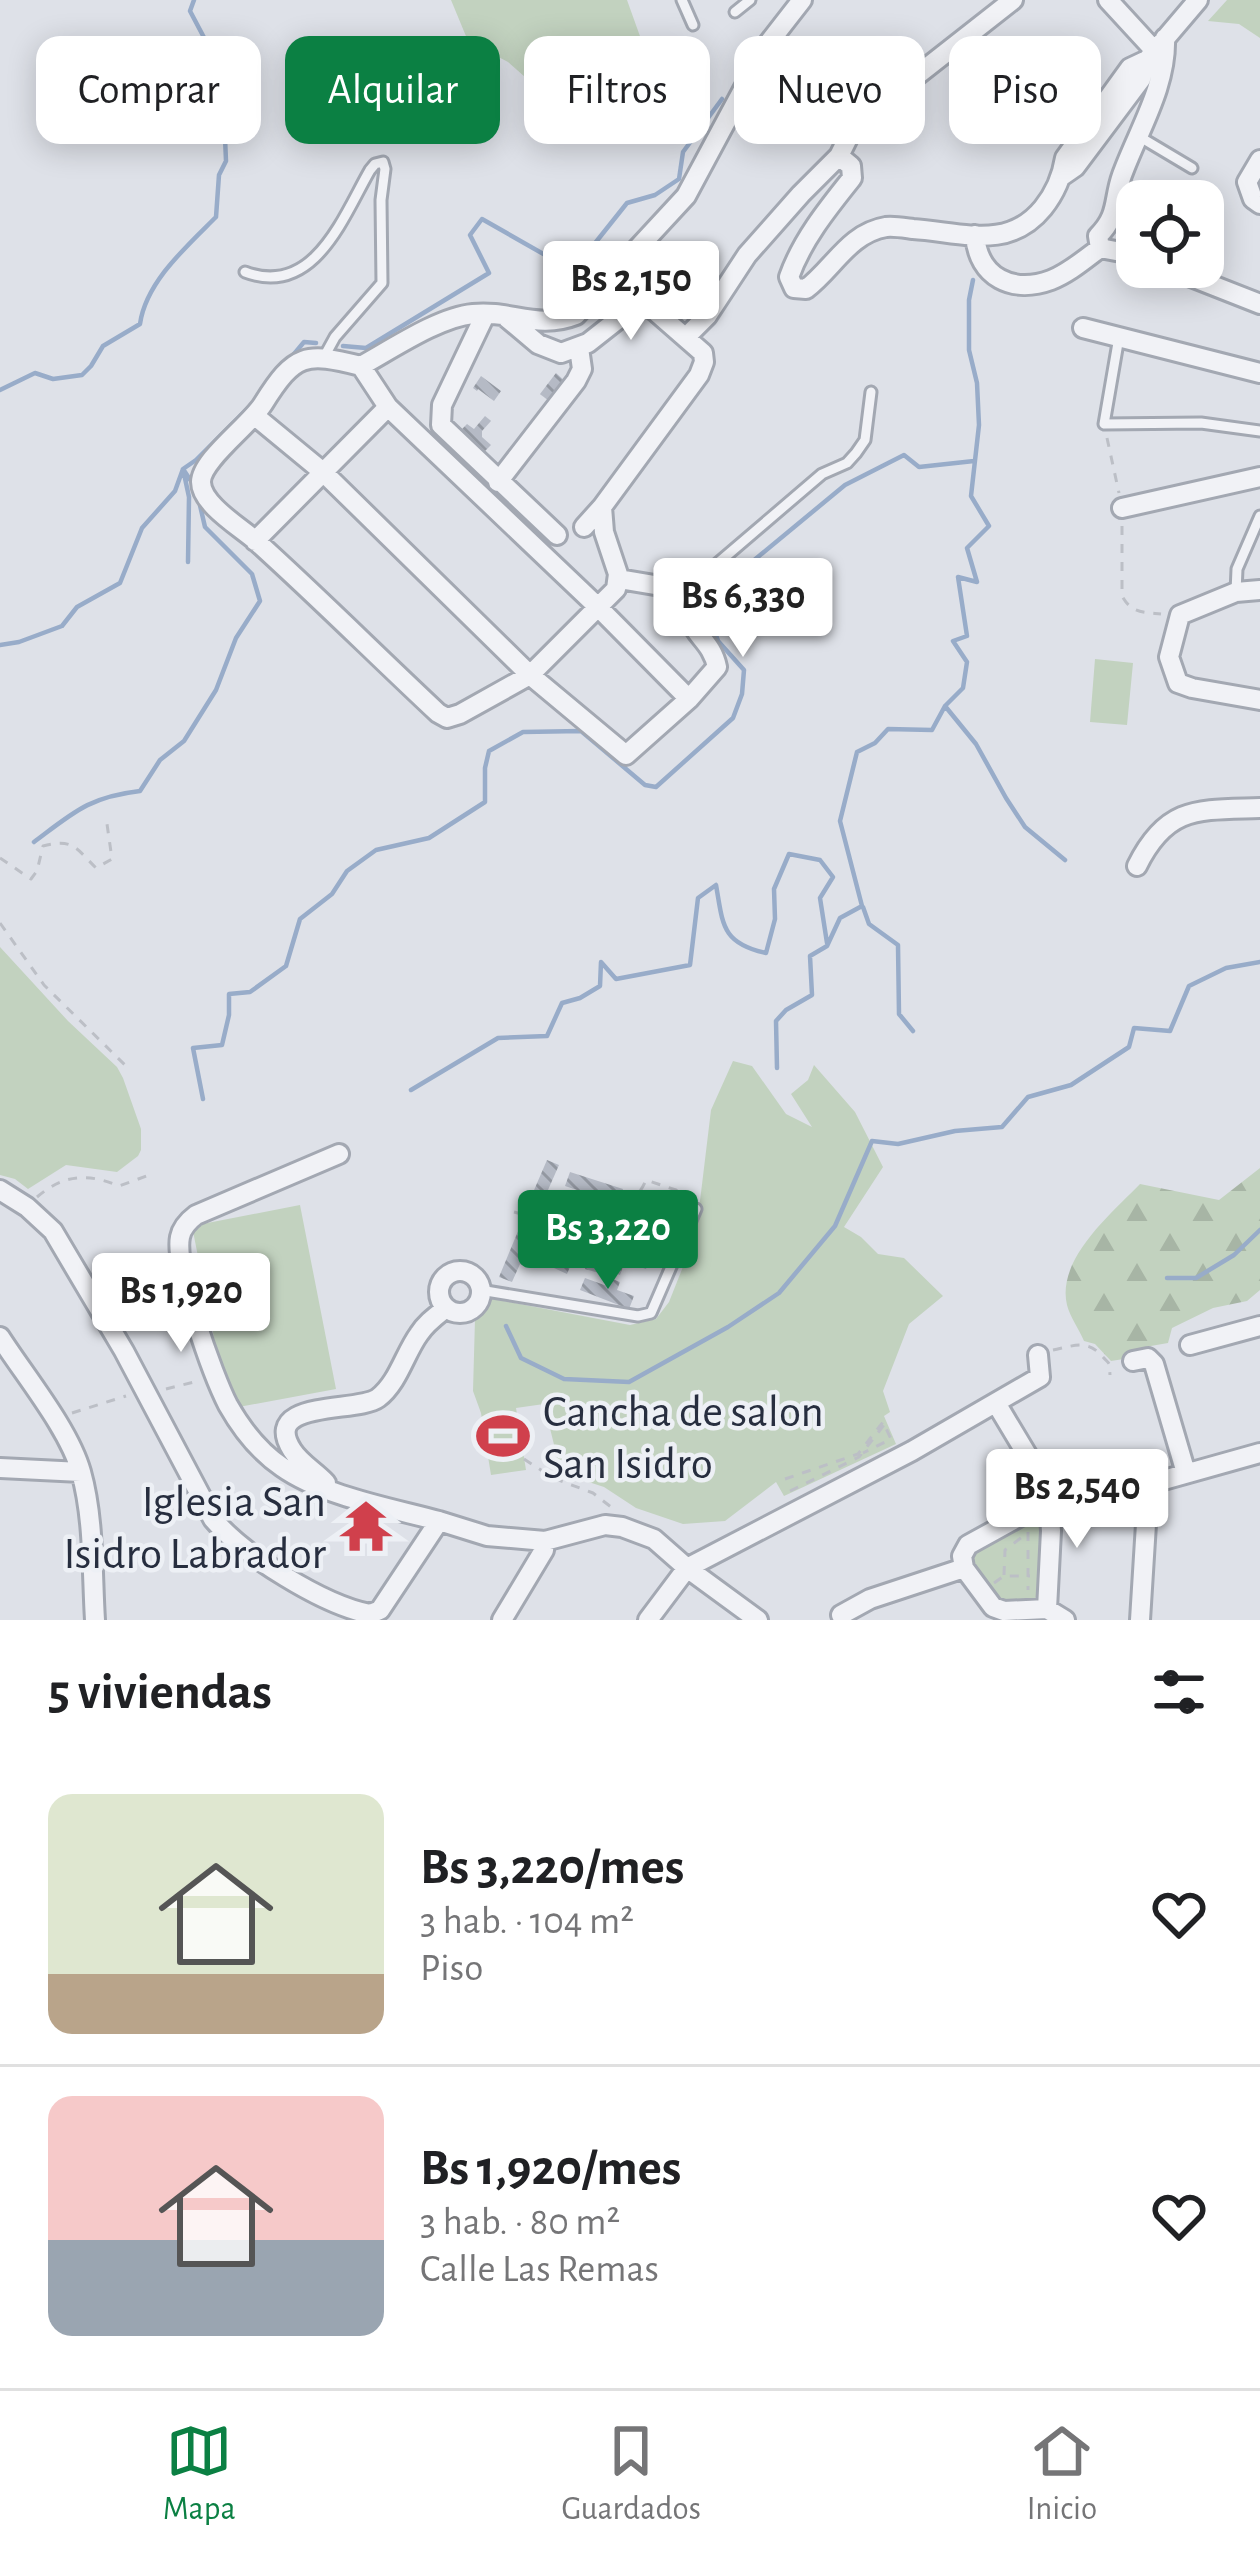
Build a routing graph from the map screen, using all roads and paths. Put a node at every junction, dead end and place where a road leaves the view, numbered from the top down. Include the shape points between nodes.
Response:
1 (682, 0) edge
2 (751, 0) edge
3 (802, 0) edge
4 (1013, 0) edge
5 (1108, 0) edge
6 (1198, 0) edge
7 (736, 12) dead end
8 (693, 25) dead end
9 (1156, 49) junction
10 (1138, 136) junction
11 (839, 156) junction
12 (1260, 160) edge
13 (1192, 168) dead end
14 (1260, 205) edge
15 (975, 236) junction
16 (1100, 248) junction
17 (1116, 251) edge
18 (244, 272) dead end
19 (1219, 288) edge
20 (1260, 304) edge
21 (485, 315) junction
22 (507, 318) junction
23 (1083, 328) dead end
24 (686, 337) junction
25 (1119, 337) junction
26 (579, 348) junction
27 (324, 357) junction
28 (362, 366) junction
29 (1260, 373) edge
30 (872, 392) dead end
31 (388, 407) junction
32 (255, 416) junction
33 (1104, 424) junction
34 (1260, 431) edge
35 (323, 472) junction
36 (1260, 477) edge
37 (498, 482) junction
38 (602, 507) junction
39 (1122, 508) junction
40 (1260, 516) edge
41 (584, 527) dead end
42 (557, 535) dead end
43 (255, 541) junction
44 (619, 579) junction
45 (1260, 590) edge
46 (690, 591) junction
47 (1236, 592) junction
48 (599, 608) junction
49 (1180, 615) junction
50 (530, 675) junction
51 (689, 699) junction
52 (1260, 700) edge
53 (1260, 808) edge
54 (107, 824) dead end
55 (0, 858) edge
56 (1137, 866) dead end
57 (0, 922) edge
58 (127, 1067) dead end
59 (339, 1154) dead end
60 (152, 1174) dead end
61 (0, 1190) edge
62 (27, 1207) junction
63 (695, 1209) joint
64 (514, 1212) dead end
65 (480, 1290) junction
66 (446, 1308) junction
67 (1260, 1326) edge
68 (0, 1337) edge
69 (1190, 1345) dead end
70 (1038, 1355) joint
71 (1133, 1361) dead end
72 (1110, 1375) dead end
73 (217, 1377) junction
74 (146, 1392) junction
75 (997, 1403) junction
76 (54, 1419) junction
77 (884, 1425) junction
78 (863, 1453) junction
79 (1260, 1453) edge
80 (524, 1459) dead end
81 (0, 1468) edge
82 (81, 1472) junction
83 (1156, 1472) dead end
84 (1186, 1473) junction
85 (795, 1475) junction
86 (785, 1479) dead end
87 (800, 1486) junction
88 (326, 1487) junction
89 (790, 1491) dead end
90 (1075, 1492) junction
91 (1052, 1506) junction
92 (1134, 1509) dead end
93 (439, 1521) junction
94 (622, 1527) junction
95 (545, 1541) junction
96 (687, 1568) junction
97 (964, 1568) junction
98 (1004, 1576) junction
99 (1031, 1576) junction
100 (987, 1587) dead end
101 (1028, 1590) dead end
102 (1047, 1609) junction
103 (841, 1615) dead end
104 (95, 1620) edge
105 (502, 1620) edge
106 (648, 1620) edge
107 (758, 1620) edge
108 (1065, 1620) edge
109 (1140, 1620) edge

1 - 8 lane
2 - 7 lane
3 - 22 street via 767,45 686,196 577,315
4 - 11 street via 855,124
5 - 9 street
6 - 9 street
9 - 10 street via 1165,64
9 - 15 street via 1076,167 1025,225
10 - 13 lane
10 - 16 street
11 - 15 street via 852,178 793,264 794,288 806,289 856,240 885,227
11 - 24 street via 747,255
12 - 14 street via 1246,182
15 - 16 street via 988,271 1018,284 1058,278
16 - 17 street
18 - 27 lane via 272,277 315,261 382,162 382,283
19 - 20 street
21 - 22 street
21 - 28 street via 427,329
21 - 37 street via 440,419
22 - 26 street via 547,350
23 - 25 street
24 - 26 street via 643,303
24 - 38 street via 703,353 699,375
25 - 29 street
25 - 33 lane
26 - 37 street via 577,381
27 - 28 street
27 - 32 street via 288,369
28 - 31 street
30 - 46 lane via 865,440 847,463 822,474
31 - 35 street
31 - 48 street
32 - 35 street
32 - 43 street via 202,470 200,487
33 - 34 lane
33 - 39 path
35 - 43 street
35 - 50 street
36 - 39 street
37 - 42 street
38 - 41 street
38 - 44 street
39 - 49 path via 1127,606
40 - 47 lane
43 - 50 street via 447,718
44 - 46 street
44 - 48 street
45 - 47 street
46 - 51 street via 690,623 717,668
47 - 49 street
48 - 50 street
48 - 51 street
49 - 52 street via 1169,657 1178,683
50 - 51 street via 626,755
53 - 56 street via 1178,818 1162,827
54 - 55 path via 112,859 96,868 60,842 43,846 31,879
57 - 58 path via 44,985
59 - 73 street via 196,1215 182,1230 179,1254
60 - 62 path via 119,1186 93,1175 72,1179
61 - 62 street
62 - 74 street via 53,1231
63 - 64 path via 676,1190 646,1180 622,1207 561,1200 540,1219
63 - 65 lane via 651,1313
65 - 66 street via 472,1308
65 - 66 street via 469,1274 450,1274 439,1290
66 - 88 street via 417,1336 380,1397 310,1411 288,1425 290,1447
67 - 69 street
68 - 76 street
70 - 72 path via 1083,1343 1110,1365
70 - 75 street via 1040,1377
71 - 84 street via 1154,1364
73 - 74 path
73 - 88 street via 265,1453
74 - 76 path
74 - 93 street via 224,1532 290,1579 357,1611 380,1610
75 - 91 street
75 - 96 street
76 - 82 street
77 - 78 path
77 - 78 path via 891,1439
77 - 85 path via 858,1454
78 - 87 path
79 - 84 street
80 - 94 path via 593,1493
81 - 82 street
82 - 104 street
83 - 90 path
84 - 109 street via 1148,1492
85 - 86 path
85 - 87 path
87 - 89 path
88 - 93 street
90 - 91 path
90 - 92 path via 1082,1508
91 - 97 street via 968,1545
91 - 102 street
93 - 95 street via 487,1537
94 - 95 street
94 - 96 street via 654,1538
95 - 105 street
96 - 106 street
96 - 107 street
97 - 102 street via 993,1607
97 - 103 street
98 - 99 path
98 - 99 path via 1005,1550 1027,1534
98 - 100 path
99 - 101 path
102 - 108 street

